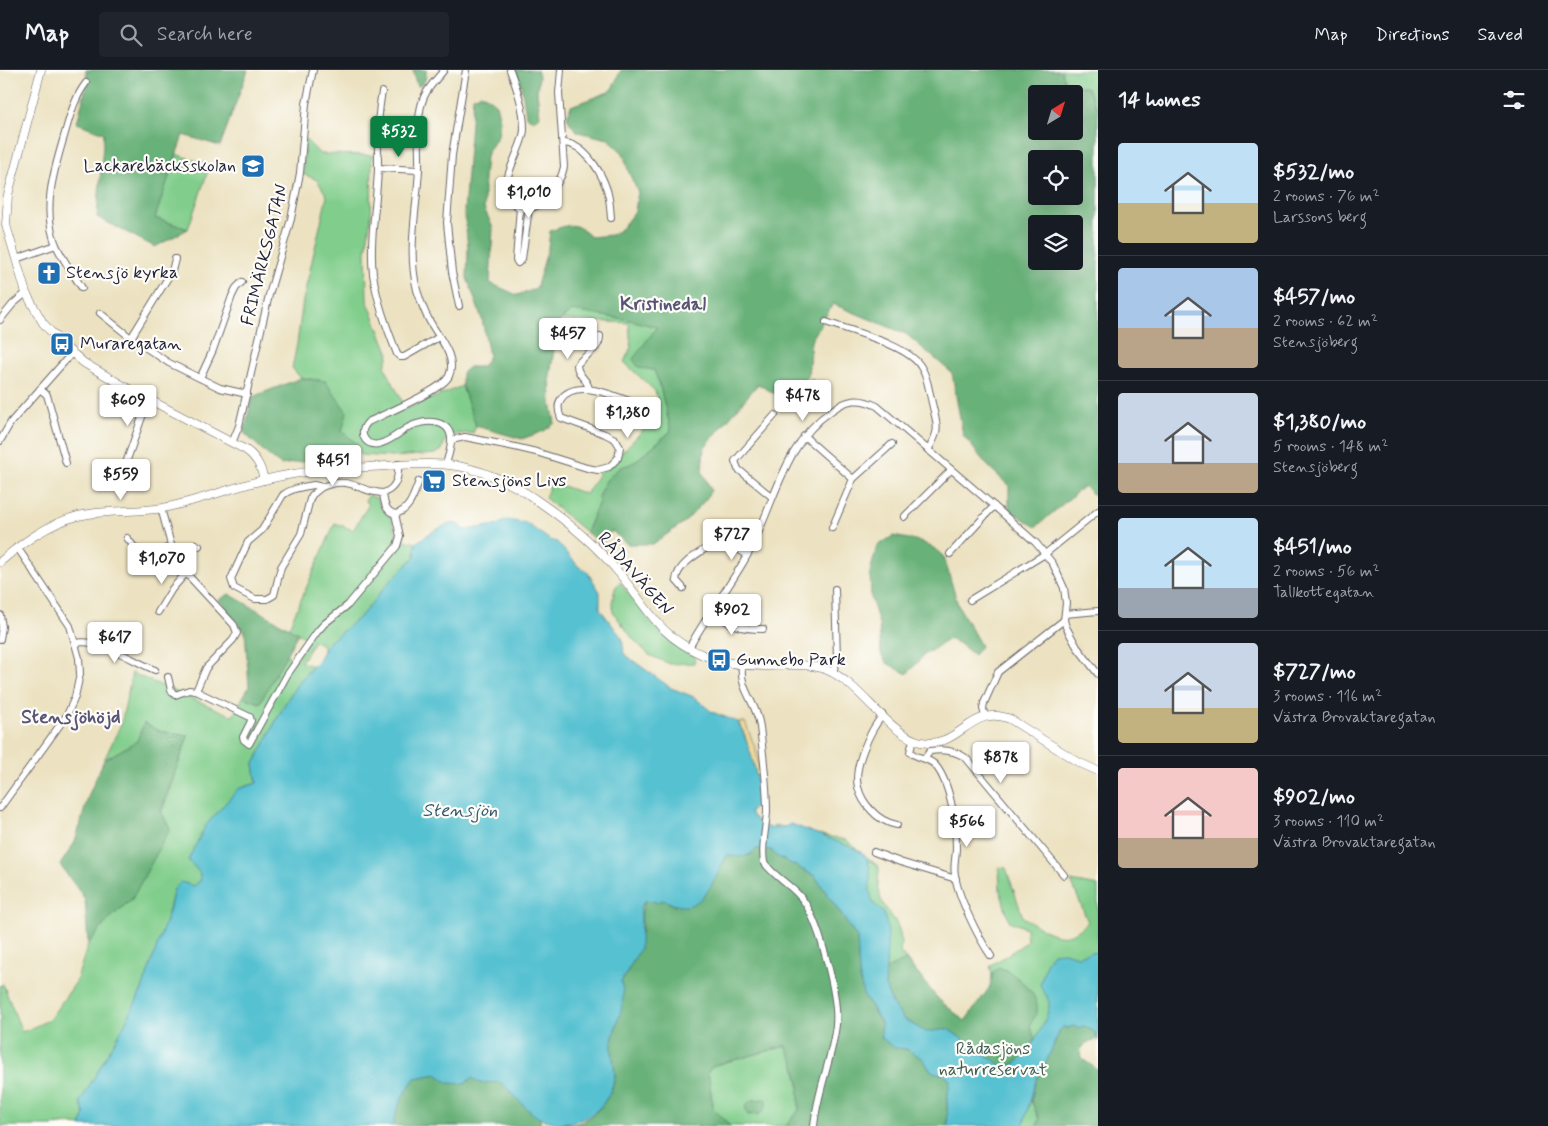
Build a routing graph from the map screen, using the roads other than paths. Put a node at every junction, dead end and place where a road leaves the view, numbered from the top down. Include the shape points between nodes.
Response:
1 (41, 70) edge
2 (313, 70) edge
3 (444, 70) edge
4 (466, 70) edge
5 (510, 70) edge
6 (561, 70) edge
7 (86, 83) dead end
8 (382, 92) dead end
9 (564, 143) junction
10 (378, 168) junction
11 (419, 170) junction
12 (520, 207) junction
13 (529, 208) junction
14 (611, 218) dead end
15 (56, 245) junction
16 (16, 259) junction
17 (175, 259) dead end
18 (242, 282) dead end
19 (82, 288) dead end
20 (26, 293) junction
21 (459, 306) dead end
22 (100, 313) dead end
23 (0, 320) edge
24 (826, 322) dead end
25 (600, 336) dead end
26 (439, 337) junction
27 (131, 338) junction
28 (72, 353) junction
29 (200, 378) junction
30 (40, 389) junction
31 (589, 390) junction
32 (247, 394) junction
33 (148, 400) junction
34 (647, 408) dead end
35 (775, 414) dead end
36 (804, 436) junction
37 (451, 440) junction
38 (0, 441) edge
39 (232, 444) junction
40 (892, 444) dead end
41 (928, 450) junction
42 (128, 460) dead end
43 (66, 463) dead end
44 (398, 464) junction
45 (446, 464) junction
46 (951, 470) junction
47 (853, 479) junction
48 (264, 480) junction
49 (419, 481) dead end
50 (322, 487) junction
51 (383, 493) junction
52 (772, 497) junction
53 (994, 506) junction
54 (162, 508) junction
55 (1098, 511) edge
56 (395, 514) junction
57 (904, 517) dead end
58 (832, 528) dead end
59 (127, 538) dead end
60 (171, 546) junction
61 (199, 546) dead end
62 (18, 547) junction
63 (950, 554) dead end
64 (1045, 554) junction
65 (176, 555) junction
66 (748, 555) junction
67 (0, 562) edge
68 (186, 573) junction
69 (683, 588) dead end
70 (835, 588) dead end
71 (970, 600) dead end
72 (1098, 611) edge
73 (158, 612) dead end
74 (711, 612) junction
75 (0, 615) edge
76 (1064, 617) junction
77 (763, 629) dead end
78 (0, 639) edge
79 (76, 643) junction
80 (689, 648) junction
81 (742, 665) junction
82 (155, 670) dead end
83 (833, 673) junction
84 (1098, 674) edge
85 (168, 677) dead end
86 (196, 691) junction
87 (882, 715) junction
88 (985, 716) junction
89 (912, 740) junction
90 (925, 758) junction
91 (1098, 771) edge
92 (0, 808) edge
93 (897, 825) dead end
94 (874, 852) dead end
95 (1064, 875) dead end
96 (956, 879) junction
97 (991, 956) dead end
98 (814, 1126) edge

1 - 16 street via 8,195 6,225
2 - 32 street, FRIMÄRKSGATAN via 292,219
3 - 11 street via 421,104
4 - 21 street via 452,155 447,223 448,248
5 - 12 street via 523,112 524,133 506,186 509,200
6 - 9 street via 559,93
7 - 15 street via 74,103 51,192 49,212
8 - 10 street
9 - 13 street via 565,161 561,177 544,200
9 - 14 street via 579,148 597,169 608,193
10 - 11 street
10 - 26 street via 372,258 385,324 400,358
11 - 26 street via 412,263 421,304
12 - 13 street
12 - 13 street via 518,263 522,259
15 - 16 street
15 - 19 street
16 - 20 street
17 - 27 street via 172,271
18 - 29 street via 232,296
20 - 23 street
20 - 28 street via 44,323
22 - 27 street
24 - 41 street via 906,352 922,367 938,426
25 - 31 street via 597,346 577,365
26 - 37 street via 451,362 450,373 444,383 368,422 362,436 374,446 410,426 432,421 442,424
27 - 29 street
28 - 30 street
28 - 33 street
29 - 32 street via 220,388
30 - 38 street via 11,422
30 - 43 street via 47,395
31 - 34 street via 612,394
31 - 37 street via 567,394 558,410 563,419 605,434 618,443 618,458 604,469 587,468 536,452 471,438
32 - 39 street, FRIMÄRKSGATAN
33 - 39 street
33 - 42 street
35 - 52 street via 735,461 738,469
36 - 41 street via 835,407 861,400 876,406
36 - 47 street
36 - 52 street via 788,461
37 - 45 street
39 - 48 street via 253,455
40 - 47 street
41 - 46 street
44 - 45 street, RÅDAVÄGEN
44 - 48 street, RÅDAVÄGEN via 313,470
44 - 51 street via 396,482
45 - 80 street, RÅDAVÄGEN via 482,473 538,501 595,548 619,573 657,623 674,640
46 - 53 street
46 - 57 street
47 - 58 street
48 - 54 street, RÅDAVÄGEN
49 - 56 street via 407,507
50 - 50 street via 302,487 283,495 262,530 248,542 231,579 234,588 255,599 274,595 281,567 301,534 310,499
50 - 51 street via 349,483
51 - 56 street via 386,509
52 - 66 street
53 - 63 street
53 - 64 street
54 - 60 street
54 - 62 street, RÅDAVÄGEN via 81,515 41,532
55 - 64 street
56 - 86 street via 400,536 397,546 348,605 317,632 287,675 249,744 243,738 250,717
59 - 60 street via 145,559
60 - 65 street
61 - 65 street via 195,544
62 - 67 street, RÅDAVÄGEN
62 - 79 street via 66,620
64 - 71 street
64 - 76 street via 1064,588
65 - 68 street
66 - 69 street via 719,540 679,570 676,580
66 - 74 street
68 - 73 street via 172,588
68 - 86 street via 234,625 237,633 206,668
70 - 83 street via 837,658
72 - 76 street
74 - 77 street via 744,629
74 - 80 street
75 - 78 street
76 - 84 street via 1077,647
76 - 88 street via 998,672 984,703
79 - 82 street via 95,643
79 - 92 street via 80,674 71,707
80 - 81 street, RÅDAVÄGEN
81 - 83 street, RÅDAVÄGEN via 804,665
81 - 98 street via 742,683 759,720 766,781 763,860 805,903 824,953 835,998 836,1024
83 - 87 street, RÅDAVÄGEN
85 - 86 street via 175,695
87 - 89 street, RÅDAVÄGEN
87 - 93 street via 861,758 858,786 875,814
88 - 89 street via 944,740 926,743
88 - 91 street via 1010,719 1072,759
89 - 90 street via 910,752
90 - 95 street via 929,752 938,750 955,752 966,758
90 - 96 street via 936,766 949,796 956,833
94 - 96 street
96 - 97 street via 963,902

